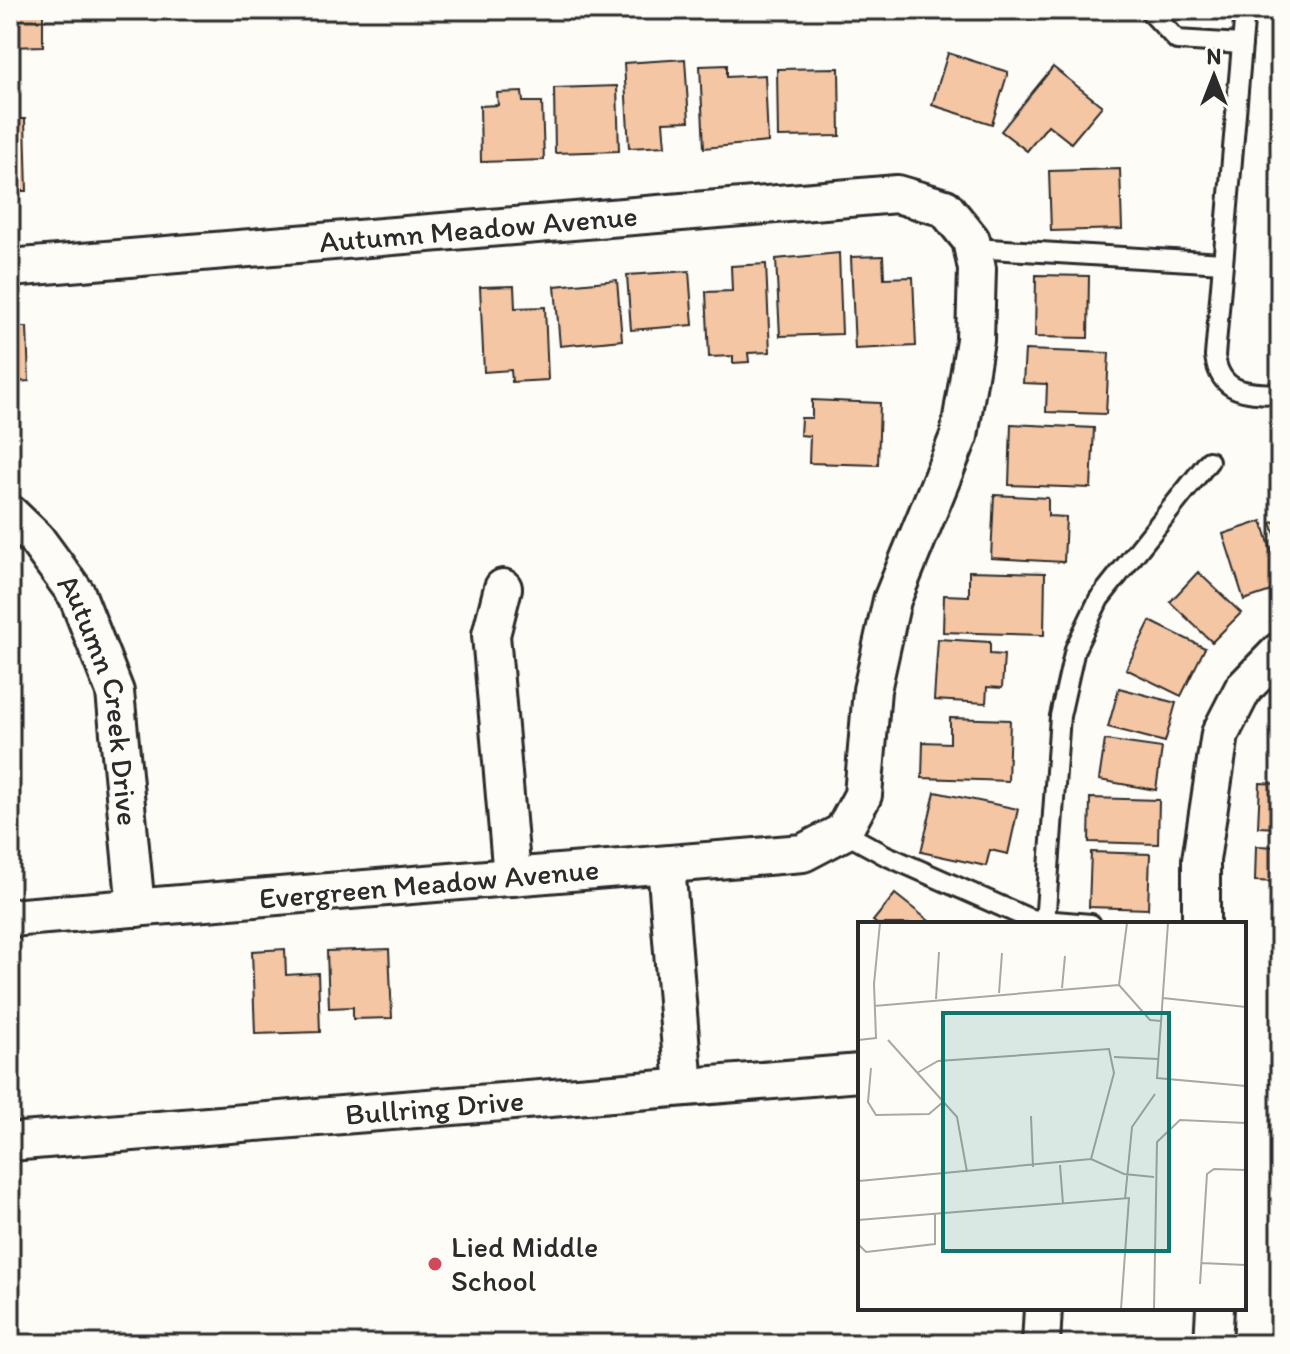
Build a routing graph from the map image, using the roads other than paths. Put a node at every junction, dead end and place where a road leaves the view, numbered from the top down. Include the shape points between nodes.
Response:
1 (1149, 10) edge
2 (1245, 10) edge
3 (1242, 44) junction
4 (973, 248) junction
5 (1223, 263) junction
6 (10, 268) edge
7 (1280, 394) edge
8 (1209, 461) dead end
9 (10, 514) edge
10 (503, 588) dead end
11 (1279, 652) edge
12 (843, 832) junction
13 (666, 865) junction
14 (512, 877) junction
15 (136, 908) junction
16 (10, 918) edge
17 (1046, 922) edge
18 (1201, 922) edge
19 (858, 1073) edge
20 (684, 1087) junction
21 (10, 1142) edge
22 (1043, 1310) edge
23 (1215, 1310) edge
24 (1041, 1344) edge
25 (1213, 1344) edge

1 - 3 lane via 1177,40
2 - 3 lane
3 - 5 lane
4 - 5 lane
4 - 6 street, Autumn Meadow Avenue via 945,208 897,194
4 - 12 street via 975,340 959,436 892,600 872,690 863,795
5 - 7 lane via 1217,373 1245,393
8 - 17 lane via 1099,599 1075,649 1060,716
9 - 15 street, Autumn Creek Drive via 36,539 77,595 115,692
10 - 14 street via 491,635
11 - 18 street via 1243,689 1220,734 1201,860
12 - 13 street, Evergreen Meadow Avenue via 803,853
12 - 17 lane via 885,855
13 - 14 street, Evergreen Meadow Avenue
13 - 20 street
14 - 15 street, Evergreen Meadow Avenue
15 - 16 street, Evergreen Meadow Avenue
19 - 20 street, Bullring Drive
20 - 21 street, Bullring Drive
22 - 24 street
23 - 25 street

